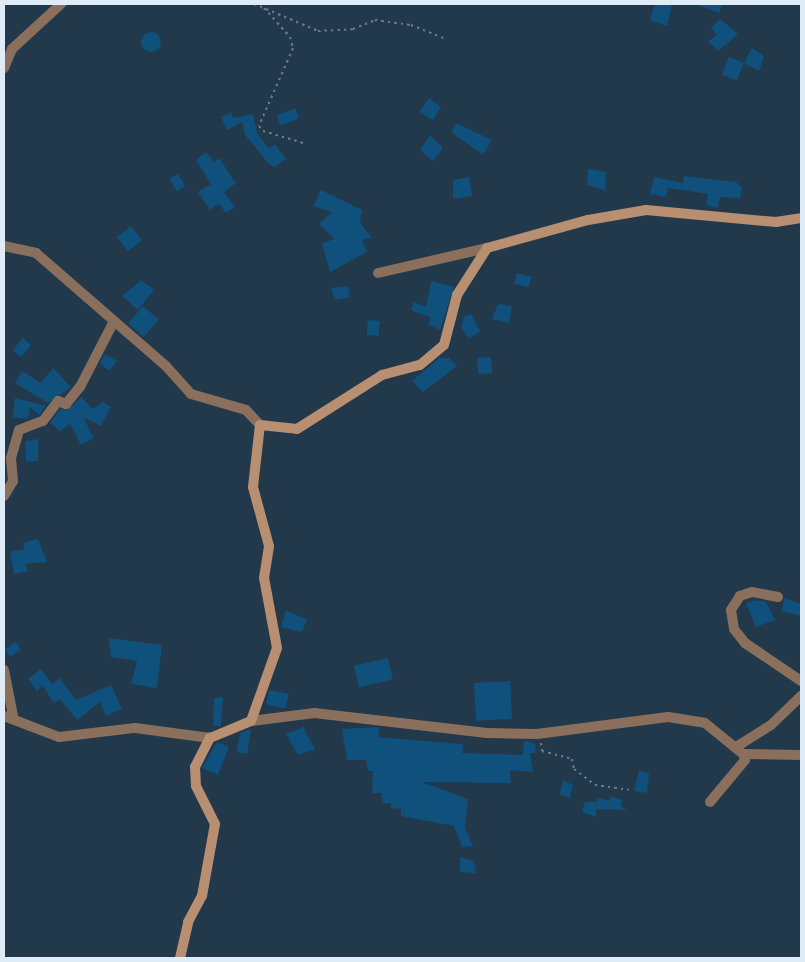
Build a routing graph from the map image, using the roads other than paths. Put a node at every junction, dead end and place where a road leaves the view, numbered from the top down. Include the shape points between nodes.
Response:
1 (61, 4) edge
2 (4, 68) edge
3 (801, 218) edge
4 (4, 246) edge
5 (487, 248) junction
6 (378, 273) dead end
7 (112, 323) junction
8 (260, 425) junction
9 (4, 496) edge
10 (778, 597) dead end
11 (4, 670) edge
12 (801, 681) edge
13 (801, 696) edge
14 (8, 716) edge
15 (251, 721) junction
16 (210, 738) junction
17 (739, 750) junction
18 (801, 755) edge
19 (710, 802) dead end
20 (180, 958) edge

1 - 2 street via 12,49
3 - 5 street via 776,222 646,210 588,220
4 - 7 street via 36,253
5 - 6 street
5 - 8 street via 457,295 444,345 420,365 382,375 297,429
7 - 8 street via 165,365 191,394 246,410
7 - 9 street via 80,387 66,404 58,401 43,421 19,430 11,458 13,481
8 - 15 street via 253,487 269,546 264,578 277,648
10 - 12 street via 752,592 740,596 731,610 734,629 746,643
11 - 14 street
13 - 17 street
14 - 16 street via 59,737 135,728
15 - 16 street
15 - 17 street via 314,713 487,733 538,734 668,717 705,723
16 - 20 street via 194,777 215,824 202,896 188,922
17 - 18 street
17 - 19 street via 745,760

